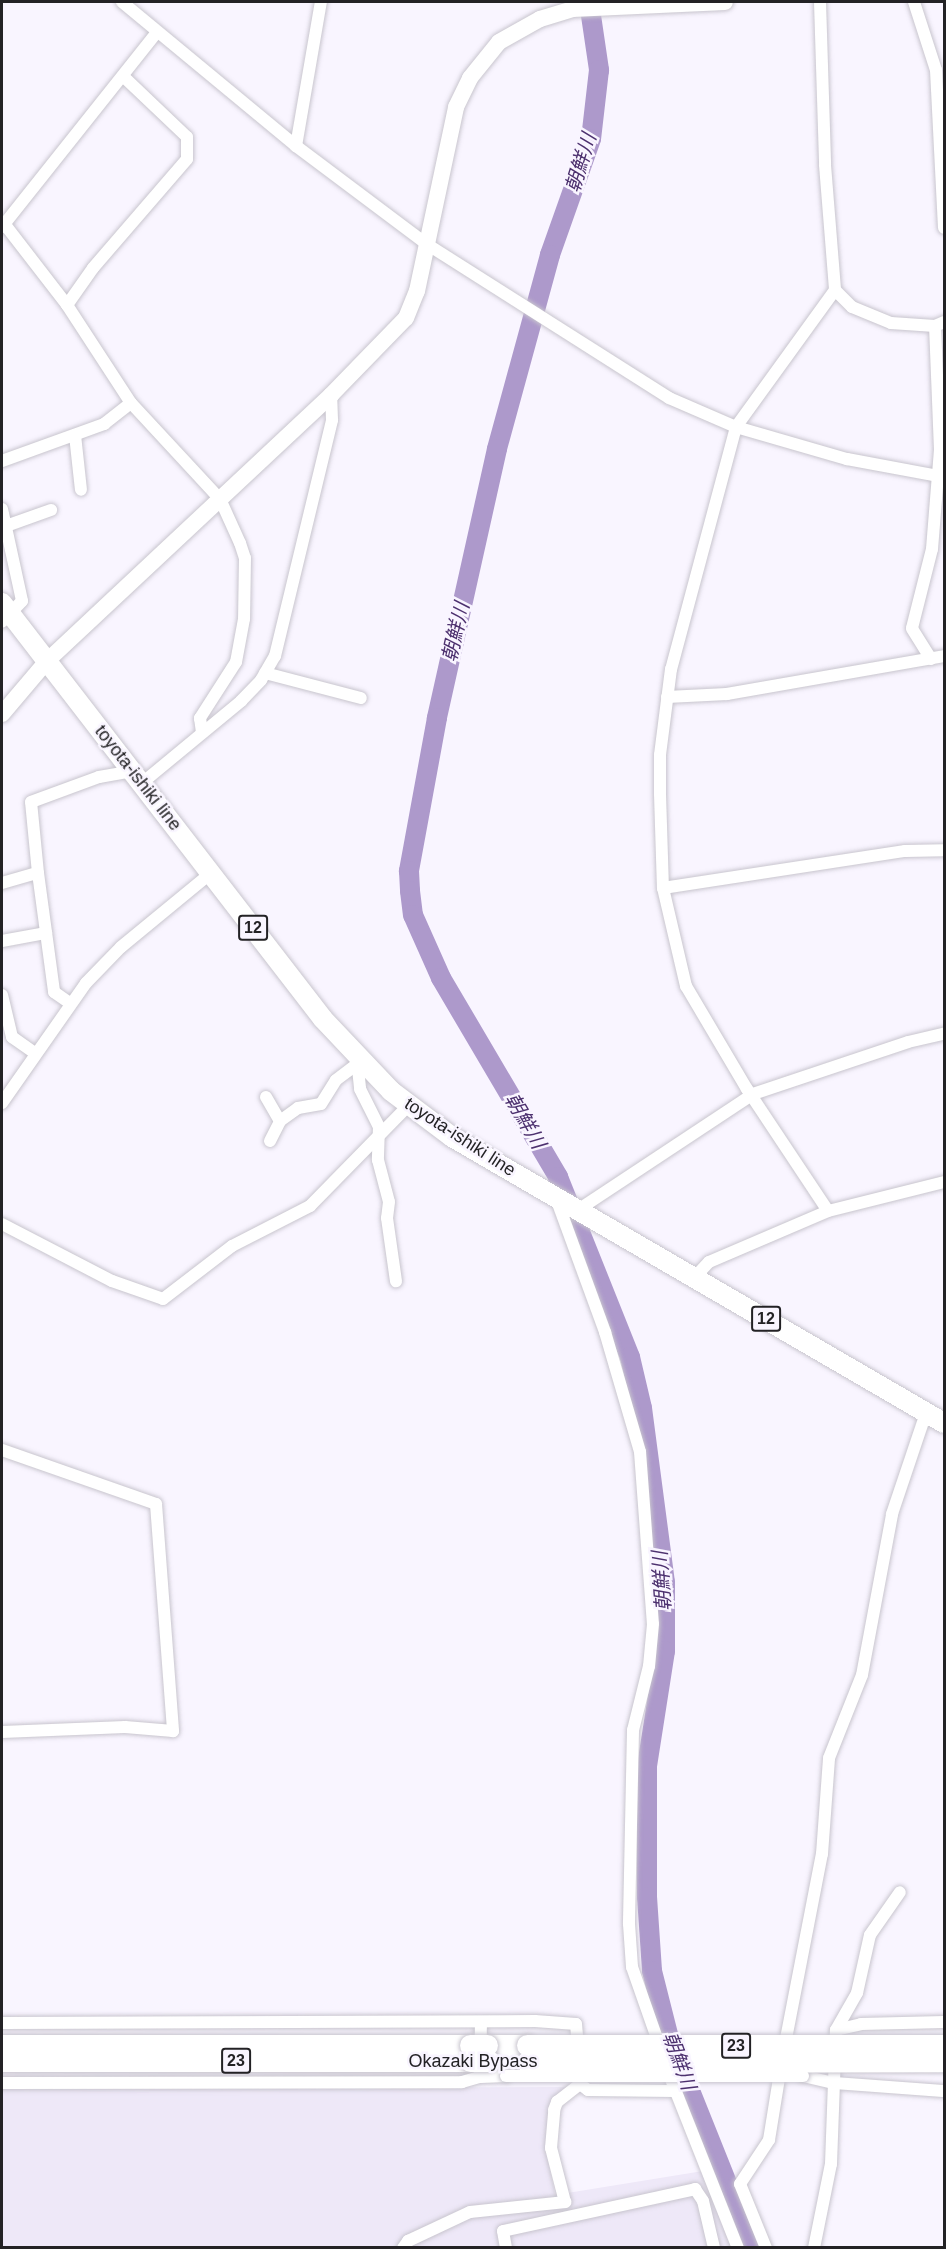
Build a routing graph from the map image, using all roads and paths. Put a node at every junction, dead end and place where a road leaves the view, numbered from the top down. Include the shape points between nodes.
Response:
1 (122, 2) edge
2 (317, 2) edge
3 (725, 2) edge
4 (820, 2) edge
5 (914, 2) edge
6 (157, 32) junction
7 (123, 76) junction
8 (296, 146) junction
9 (4, 226) edge
10 (945, 228) edge
11 (425, 243) junction
12 (835, 290) junction
13 (67, 305) junction
14 (940, 324) edge
15 (331, 395) junction
16 (131, 403) junction
17 (736, 426) junction
18 (75, 435) junction
19 (2, 461) edge
20 (940, 477) edge
21 (81, 490) dead end
22 (220, 499) junction
23 (2, 509) edge
24 (51, 510) dead end
25 (6, 526) junction
26 (5, 614) edge
27 (945, 656) edge
28 (931, 659) junction
29 (47, 661) junction
30 (265, 674) junction
31 (667, 697) junction
32 (361, 698) dead end
33 (2, 714) edge
34 (202, 732) junction
35 (137, 777) junction
36 (945, 850) edge
37 (38, 873) junction
38 (211, 873) junction
39 (2, 883) edge
40 (663, 888) junction
41 (46, 933) junction
42 (2, 941) edge
43 (2, 995) edge
44 (70, 1003) junction
45 (945, 1034) edge
46 (35, 1053) junction
47 (357, 1062) junction
48 (753, 1094) junction
49 (266, 1097) dead end
50 (2, 1103) edge
51 (408, 1106) junction
52 (280, 1121) junction
53 (380, 1137) junction
54 (270, 1141) dead end
55 (945, 1182) edge
56 (557, 1198) junction
57 (828, 1211) junction
58 (582, 1213) junction
59 (2, 1224) edge
60 (694, 1278) junction
61 (396, 1281) dead end
62 (926, 1413) junction
63 (945, 1424) edge
64 (2, 1450) edge
65 (2, 1732) edge
66 (900, 1892) dead end
67 (252, 2022) junction
68 (481, 2022) junction
69 (945, 2022) edge
70 (2, 2023) edge
71 (836, 2030) junction
72 (252, 2038) dead end
73 (2, 2045) edge
74 (945, 2045) edge
75 (527, 2054) junction
76 (479, 2058) junction
77 (2, 2061) edge
78 (945, 2063) edge
79 (2, 2083) edge
80 (834, 2083) junction
81 (580, 2084) junction
82 (675, 2091) junction
83 (945, 2091) edge
84 (403, 2247) edge
85 (506, 2247) edge
86 (714, 2247) edge
87 (738, 2247) edge
88 (766, 2247) edge
89 (814, 2247) edge

1 - 6 street
2 - 8 street
3 - 11 street via 613,4 572,9 540,19 499,42 470,78 456,107
4 - 12 street via 825,165
5 - 10 street via 936,70
6 - 7 street
6 - 8 street
7 - 9 street
7 - 13 street via 187,136 187,159 93,268
8 - 11 street
9 - 13 street
11 - 15 street via 417,291 406,318
11 - 17 street via 669,398
12 - 14 street via 852,307 874,318 899,324
12 - 17 street
13 - 16 street
14 - 20 street
15 - 22 street
15 - 30 street via 332,420 275,656
16 - 18 street via 104,424
16 - 22 street
17 - 20 street via 847,459
17 - 31 street
18 - 19 street
18 - 21 street
20 - 28 street via 932,549 912,628
22 - 29 street
22 - 34 street via 245,558 244,619 236,662 200,718
23 - 25 street
24 - 25 street
25 - 26 street via 22,601
26 - 29 main road, toyota-ishiki line / 12
27 - 28 street
28 - 31 street via 727,694
29 - 33 street
29 - 35 main road, toyota-ishiki line / 12
30 - 32 street
30 - 34 street via 241,701
31 - 40 street via 660,756
34 - 35 street
35 - 37 street via 99,777 31,802
35 - 38 main road, toyota-ishiki line / 12
36 - 40 street via 905,851
37 - 39 street
37 - 41 street
38 - 44 street via 121,947
38 - 47 main road, toyota-ishiki line / 12
40 - 48 street via 686,986
41 - 42 street
41 - 44 street via 54,992
43 - 46 street via 12,1037
44 - 46 street
45 - 48 street via 908,1042
46 - 50 street
47 - 51 main road, toyota-ishiki line / 12
47 - 52 street via 330,1088 321,1104 298,1108
47 - 53 street via 359,1084 375,1114
48 - 57 street
48 - 58 street
49 - 52 street
51 - 53 street
51 - 56 main road, toyota-ishiki line / 12 via 452,1137
52 - 54 street
53 - 59 street via 310,1206 232,1246 163,1299 111,1281
53 - 61 street via 378,1160 389,1202 387,1218
55 - 57 street
56 - 58 main road, toyota-ishiki line / 12
56 - 82 street via 605,1332 640,1452 653,1624 649,1666 633,1730 629,1924 632,1967
57 - 60 street via 709,1262
58 - 60 main road, toyota-ishiki line / 12
60 - 62 main road, toyota-ishiki line / 12
62 - 63 main road, toyota-ishiki line / 12
62 - 88 street via 892,1514 861,1675 829,1758 822,1854 769,2140 740,2184
64 - 65 street via 156,1504 173,1731 125,1727
66 - 71 street via 870,1935 857,1993
67 - 68 street
67 - 70 street
67 - 72 street
68 - 76 street
68 - 81 street via 576,2024
69 - 71 street via 861,2024
71 - 80 street
73 - 76 highway, Okazaki Bypass / 23
74 - 75 highway, Okazaki Bypass / 23, bridge
75 - 76 highway, Okazaki Bypass / 23
75 - 78 highway, Okazaki Bypass / 23, bridge
76 - 77 highway, Okazaki Bypass / 23
76 - 79 street via 462,2082 252,2077
76 - 80 street, bridge via 506,2076 803,2076
80 - 83 street
80 - 89 street via 831,2164
81 - 82 street via 588,2091
81 - 84 street via 554,2109 551,2148 565,2202 470,2212 408,2241
82 - 87 street
85 - 86 street via 503,2231 695,2189 703,2201

